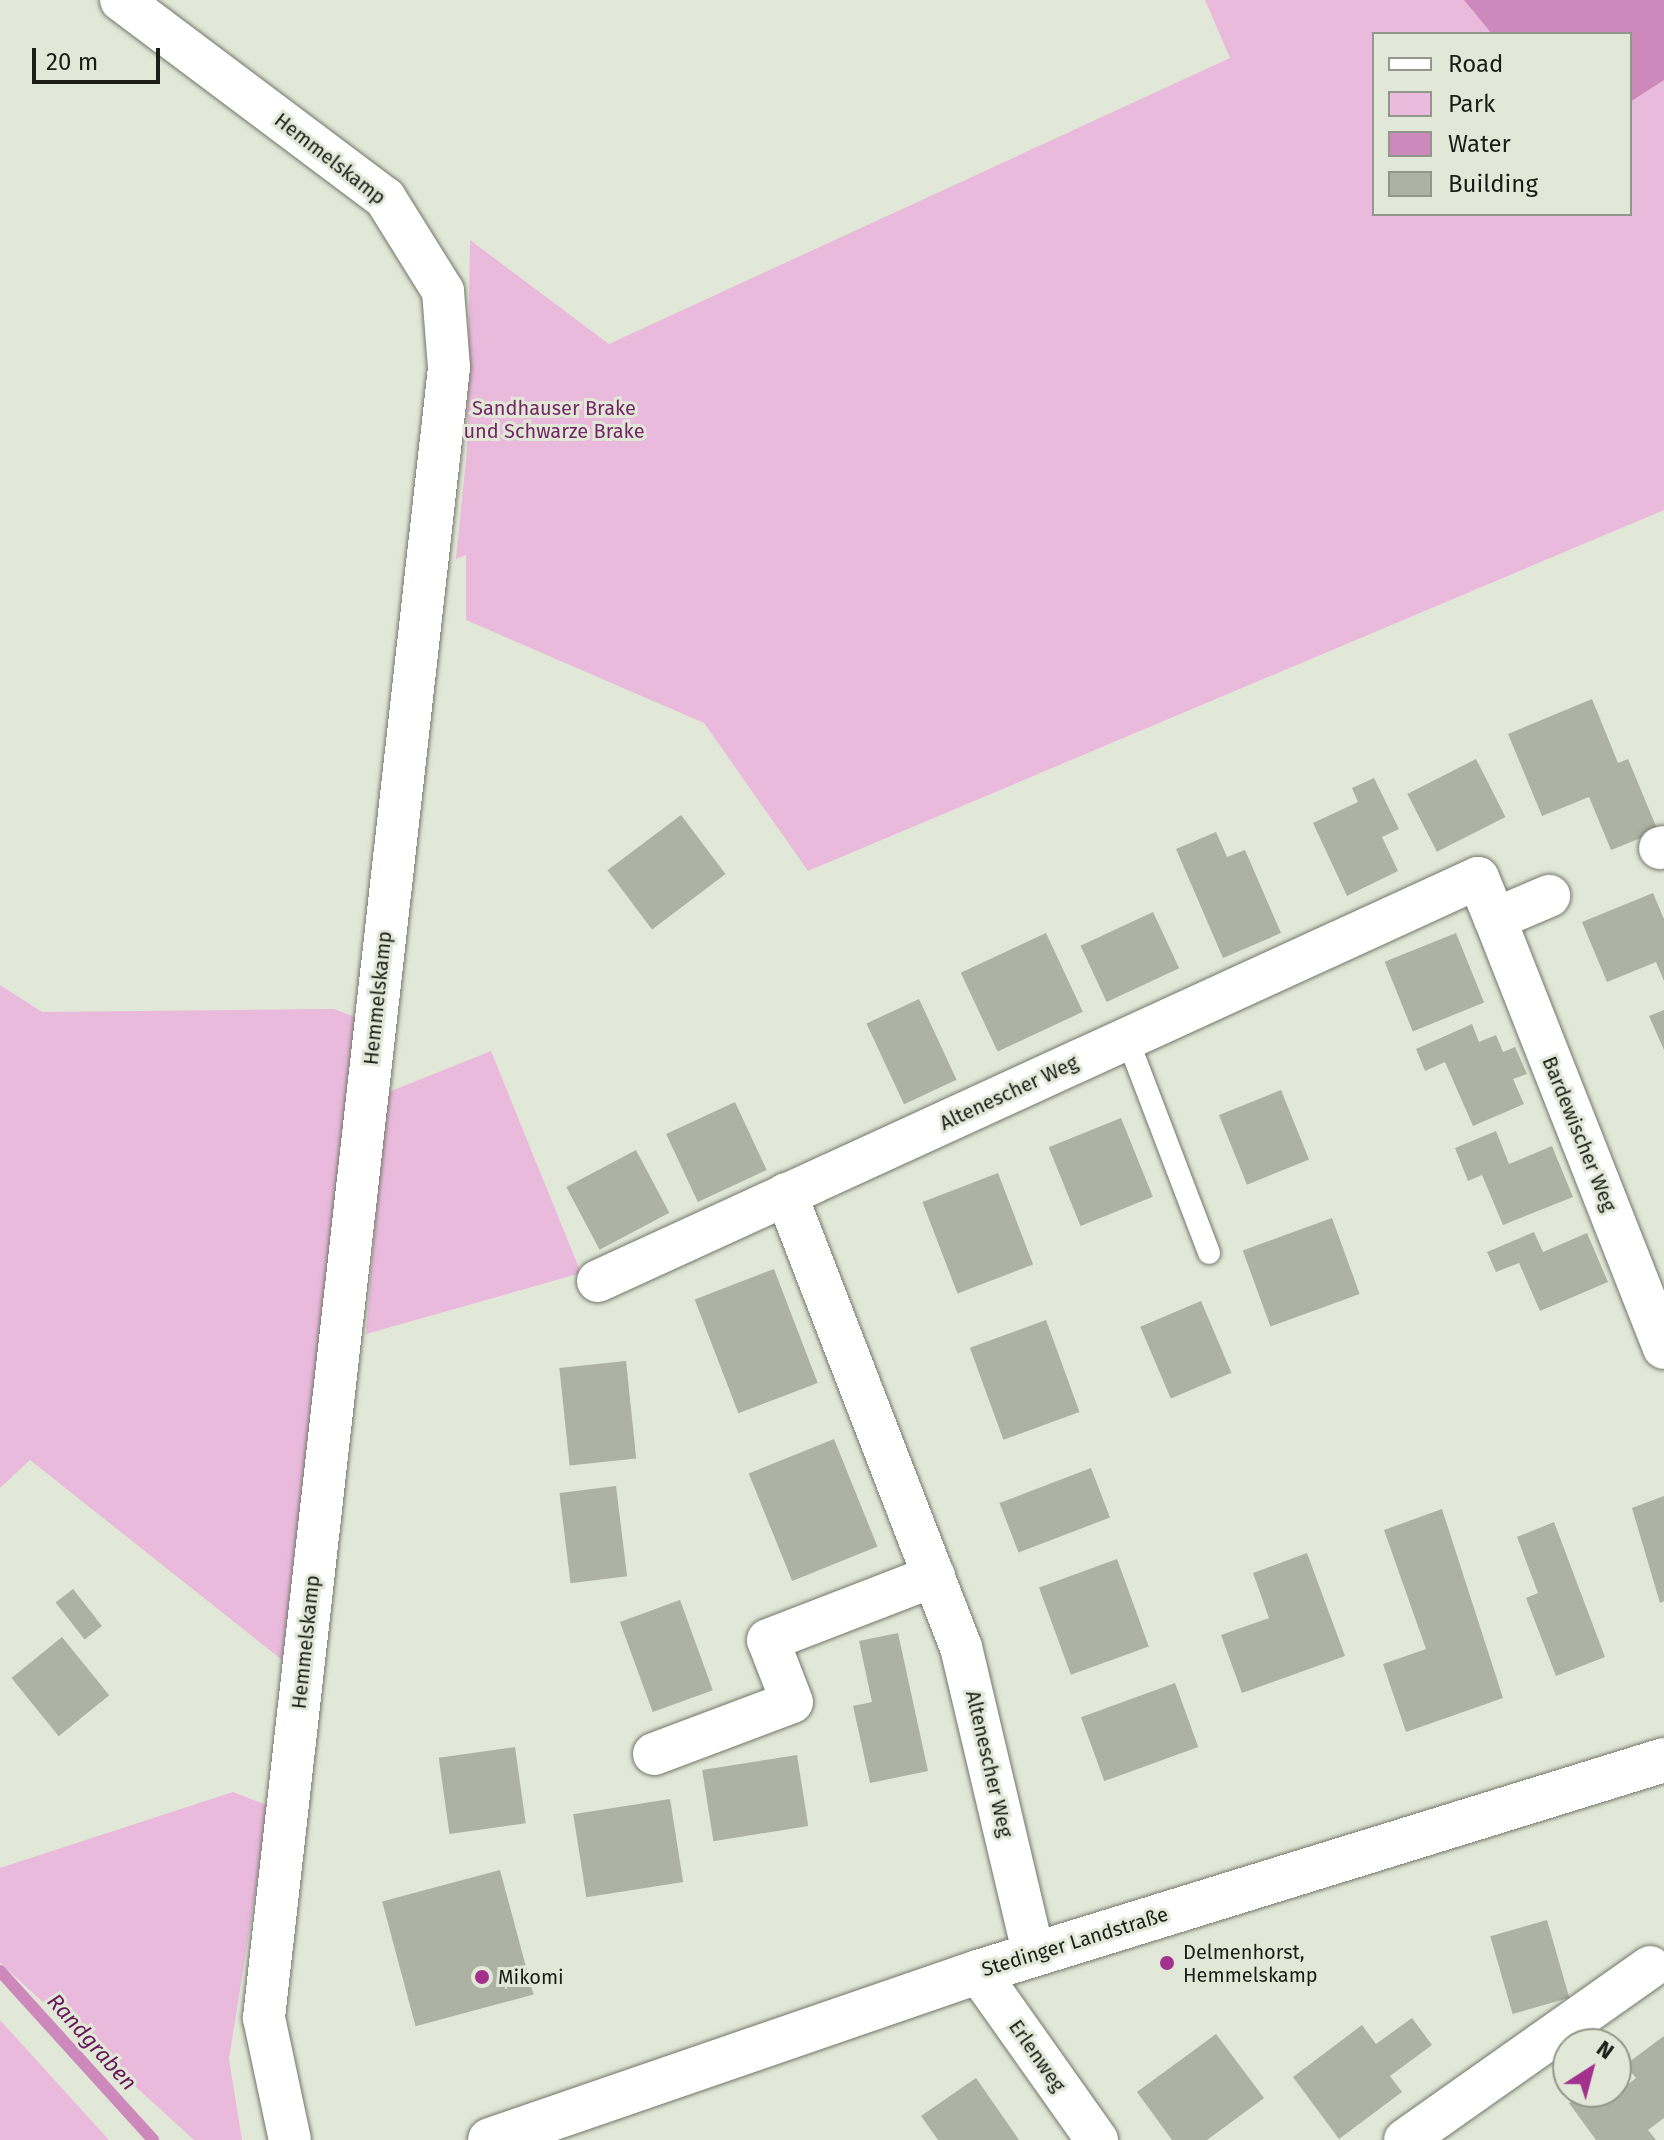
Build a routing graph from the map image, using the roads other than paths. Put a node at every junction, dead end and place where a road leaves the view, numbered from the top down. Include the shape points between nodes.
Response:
1 (121, 0) edge
2 (1549, 896) dead end
3 (1495, 919) junction
4 (1231, 991) joint
5 (1127, 1038) junction
6 (786, 1194) junction
7 (1209, 1253) dead end
8 (598, 1281) dead end
9 (1664, 1348) edge
10 (934, 1576) junction
11 (654, 1754) dead end
12 (1664, 1760) edge
13 (1034, 1955) junction
14 (1650, 1967) dead end
15 (978, 1972) junction
16 (290, 2140) edge
17 (490, 2140) edge
18 (1097, 2140) edge
19 (1405, 2140) edge

1 - 16 street, Hemmelskamp via 385,198 443,291 448,353 264,2018
2 - 3 street
3 - 4 street, Bardewischer Weg via 1478,878
3 - 9 street, Bardewischer Weg
4 - 5 street, Altenescher Weg
5 - 6 street, Altenescher Weg
5 - 7 lane
6 - 8 street, Altenescher Weg
6 - 10 street, Altenescher Weg
10 - 11 street via 768,1640 792,1702
10 - 13 street, Altenescher Weg via 961,1647
12 - 13 main road, Stedinger Landstraße
13 - 15 main road, Stedinger Landstraße
14 - 19 street
15 - 17 main road, Stedinger Landstraße
15 - 18 street, Erlenweg

